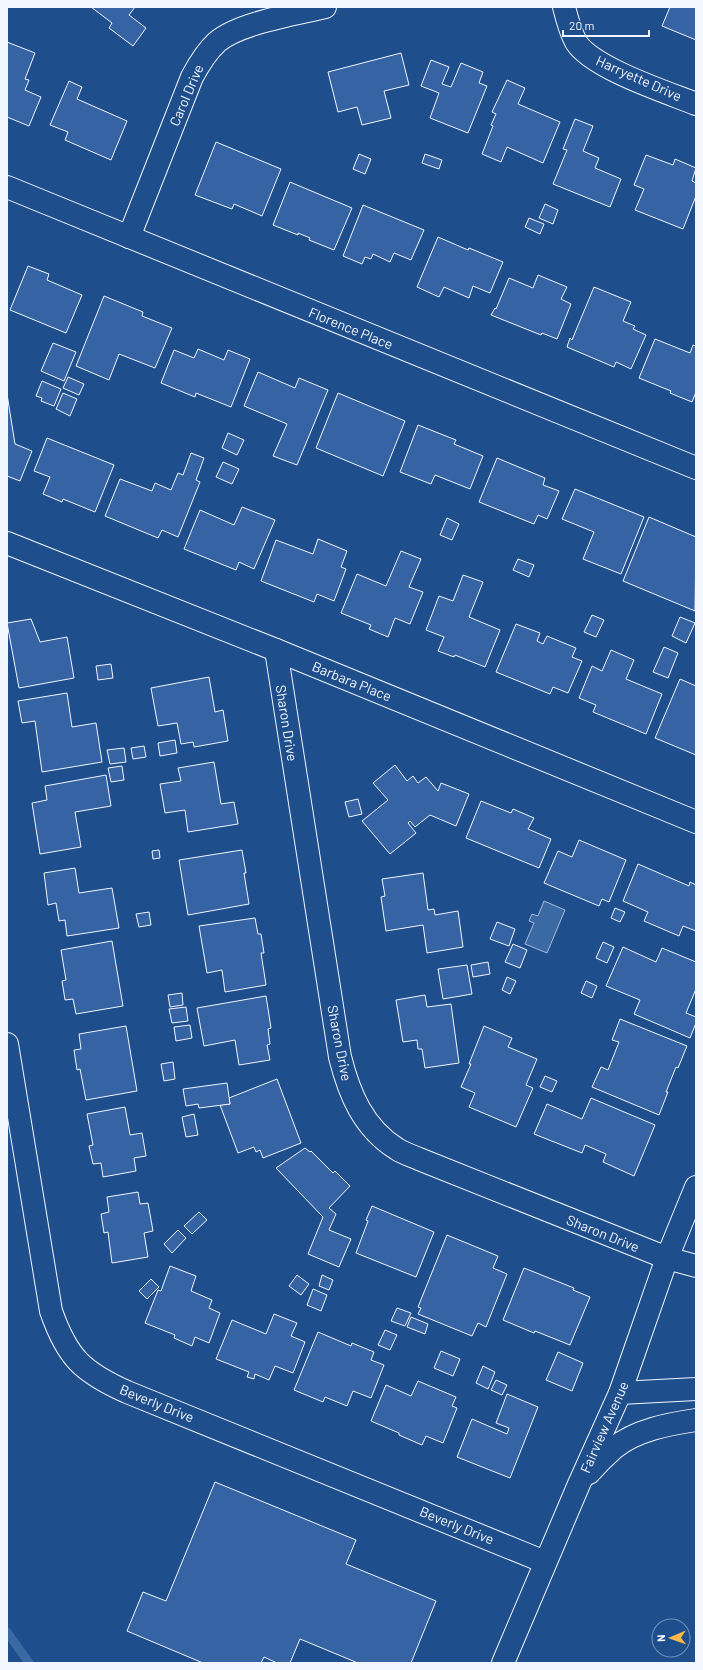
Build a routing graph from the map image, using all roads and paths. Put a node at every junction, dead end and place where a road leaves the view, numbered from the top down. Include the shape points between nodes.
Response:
1 (325, 7) edge
2 (564, 7) edge
3 (696, 104) edge
4 (7, 187) edge
5 (128, 237) junction
6 (696, 468) edge
7 (7, 543) edge
8 (276, 650) junction
9 (696, 822) edge
10 (7, 1044) edge
11 (696, 1187) edge
12 (667, 1258) junction
13 (696, 1266) edge
14 (696, 1389) edge
15 (620, 1393) junction
16 (696, 1420) edge
17 (579, 1484) junction
18 (546, 1562) junction
19 (502, 1663) edge

1 - 5 main road, Carol Drive via 245,27 225,36 210,49 192,77
2 - 3 main road, Harryette Drive via 576,42 591,57 614,70
4 - 5 main road, Florence Place
5 - 6 main road, Florence Place
7 - 8 main road, Barbara Place
8 - 9 main road, Barbara Place
8 - 12 main road, Sharon Drive via 340,1057 349,1089 362,1115 397,1149
10 - 18 main road, Beverly Drive via 51,1310 68,1350 84,1368 108,1384 127,1392
11 - 12 main road, Fairview Avenue
12 - 13 main road, Sharon Drive
12 - 15 main road, Fairview Avenue
14 - 15 main road
15 - 17 main road, Fairview Avenue
16 - 17 main road via 674,1423 634,1437 615,1447
17 - 18 main road, Fairview Avenue
18 - 19 main road, Fairview Avenue

